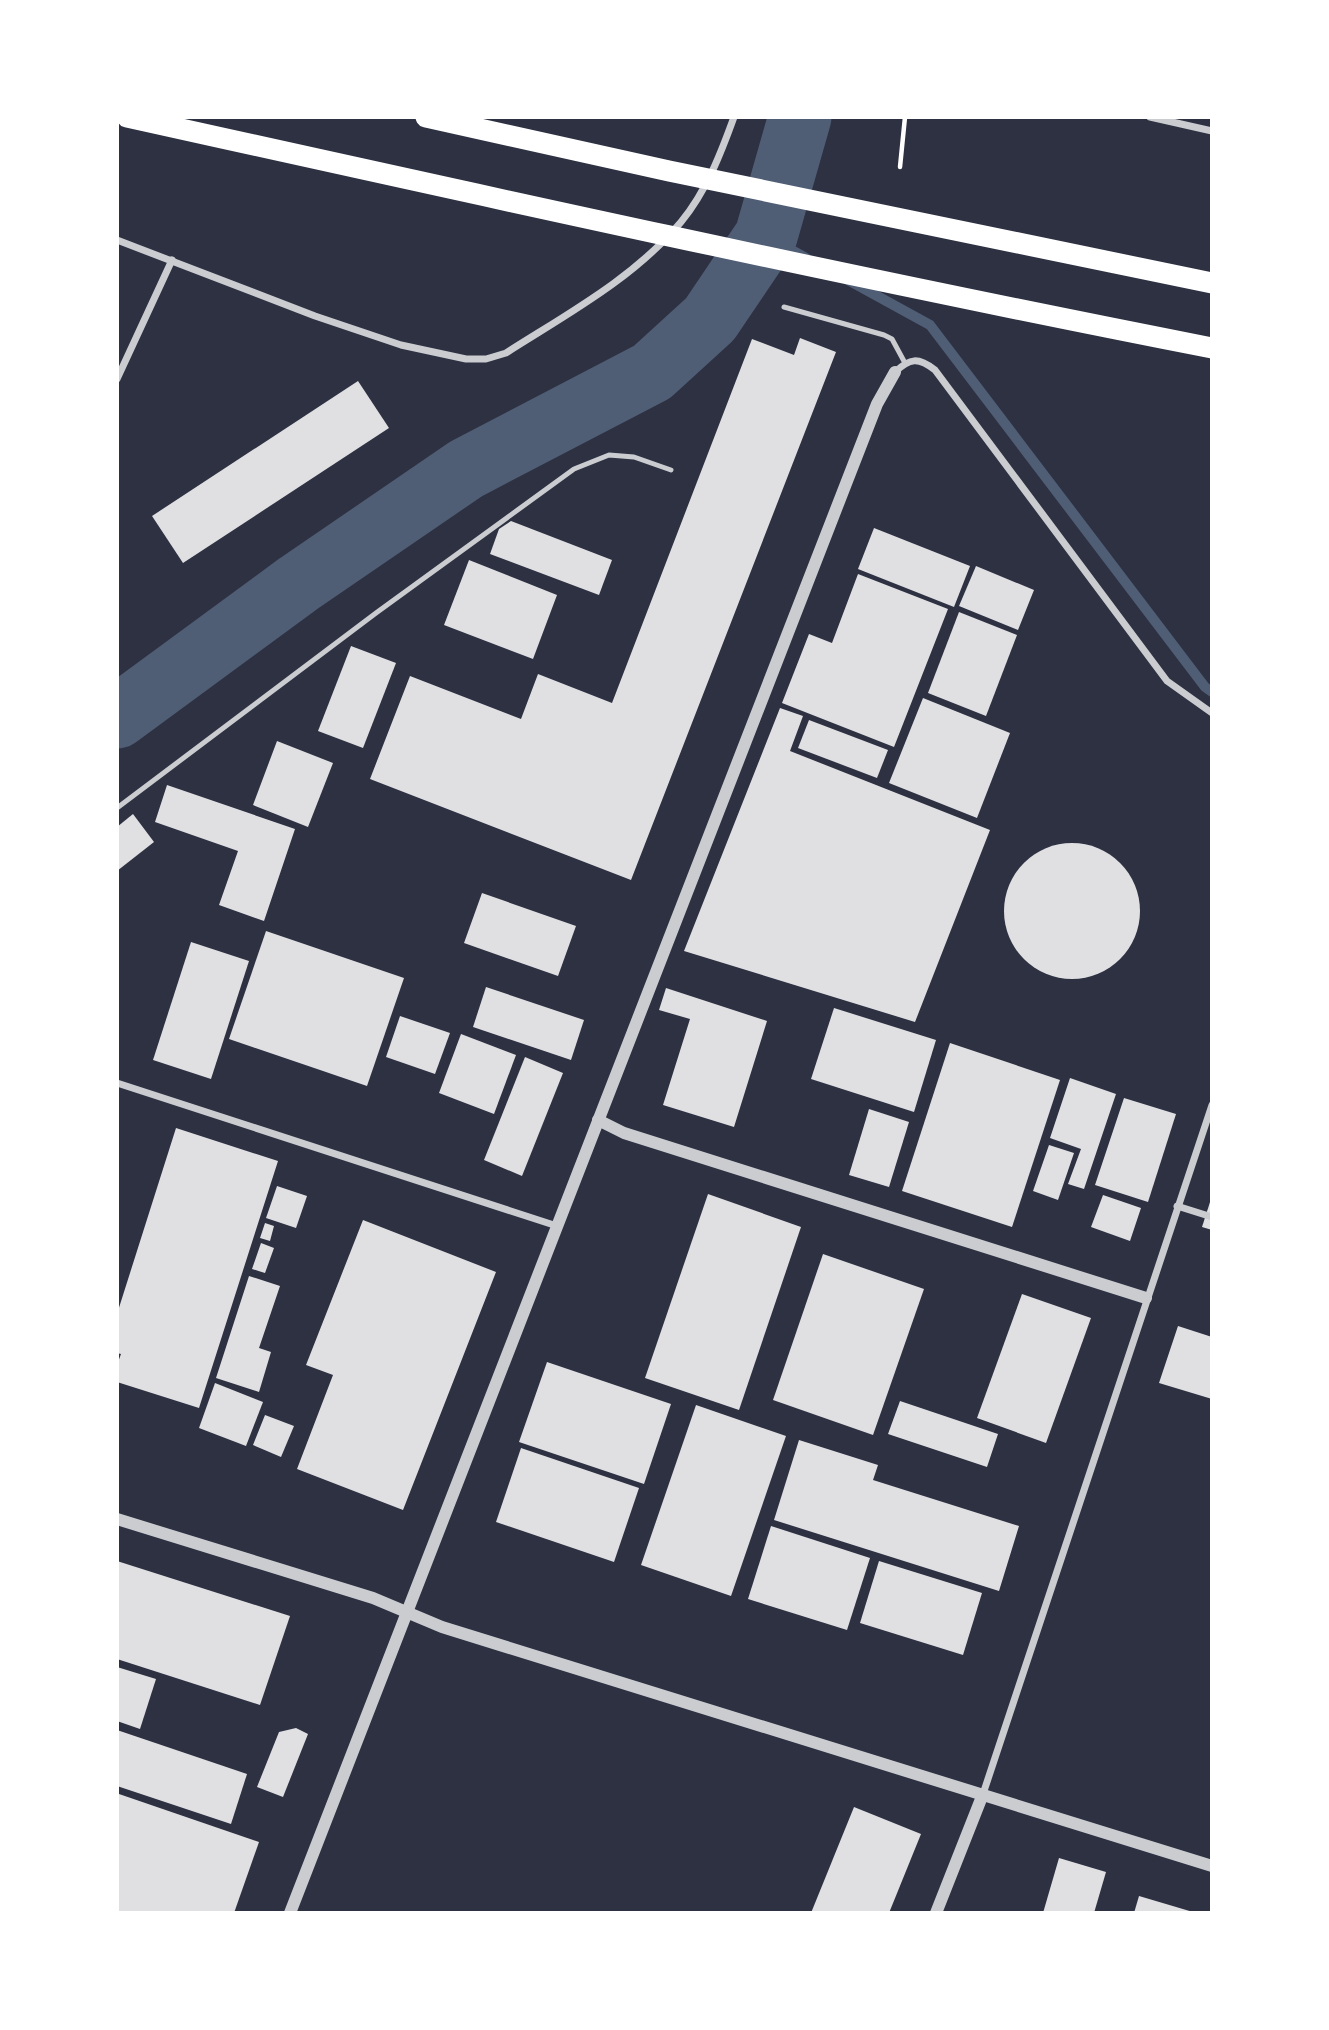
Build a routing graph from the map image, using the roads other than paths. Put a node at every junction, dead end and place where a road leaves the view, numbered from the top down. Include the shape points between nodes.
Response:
1 (127, 117) edge
2 (426, 117) edge
3 (734, 117) edge
4 (1150, 117) edge
5 (1212, 131) edge
6 (117, 240) edge
7 (172, 260) junction
8 (1212, 283) edge
9 (784, 307) dead end
10 (1212, 348) edge
11 (905, 363) junction
12 (895, 372) joint
13 (117, 379) edge
14 (671, 470) dead end
15 (1212, 713) edge
16 (117, 808) edge
17 (117, 1083) edge
18 (1212, 1105) edge
19 (598, 1120) junction
20 (1177, 1206) junction
21 (1212, 1217) edge
22 (557, 1226) junction
23 (1146, 1298) junction
24 (117, 1519) edge
25 (407, 1614) junction
26 (983, 1794) junction
27 (1212, 1866) edge
28 (290, 1913) edge
29 (936, 1913) edge

1 - 10 highway via 615,225
2 - 8 highway
3 - 7 street via 700,192 682,220 642,263 506,353 486,359 401,345
4 - 5 street
6 - 7 street
7 - 13 street
9 - 11 lane via 892,339
11 - 12 street
11 - 15 street via 916,360 935,370 1167,681
12 - 19 street via 877,404
14 - 16 lane via 634,457 609,455 574,470
17 - 22 street
18 - 20 street
19 - 22 street
19 - 23 street via 638,1137
20 - 21 street
20 - 23 street
22 - 25 street
23 - 26 street
24 - 25 street via 373,1598
25 - 26 street
25 - 28 street
26 - 27 street
26 - 29 street

